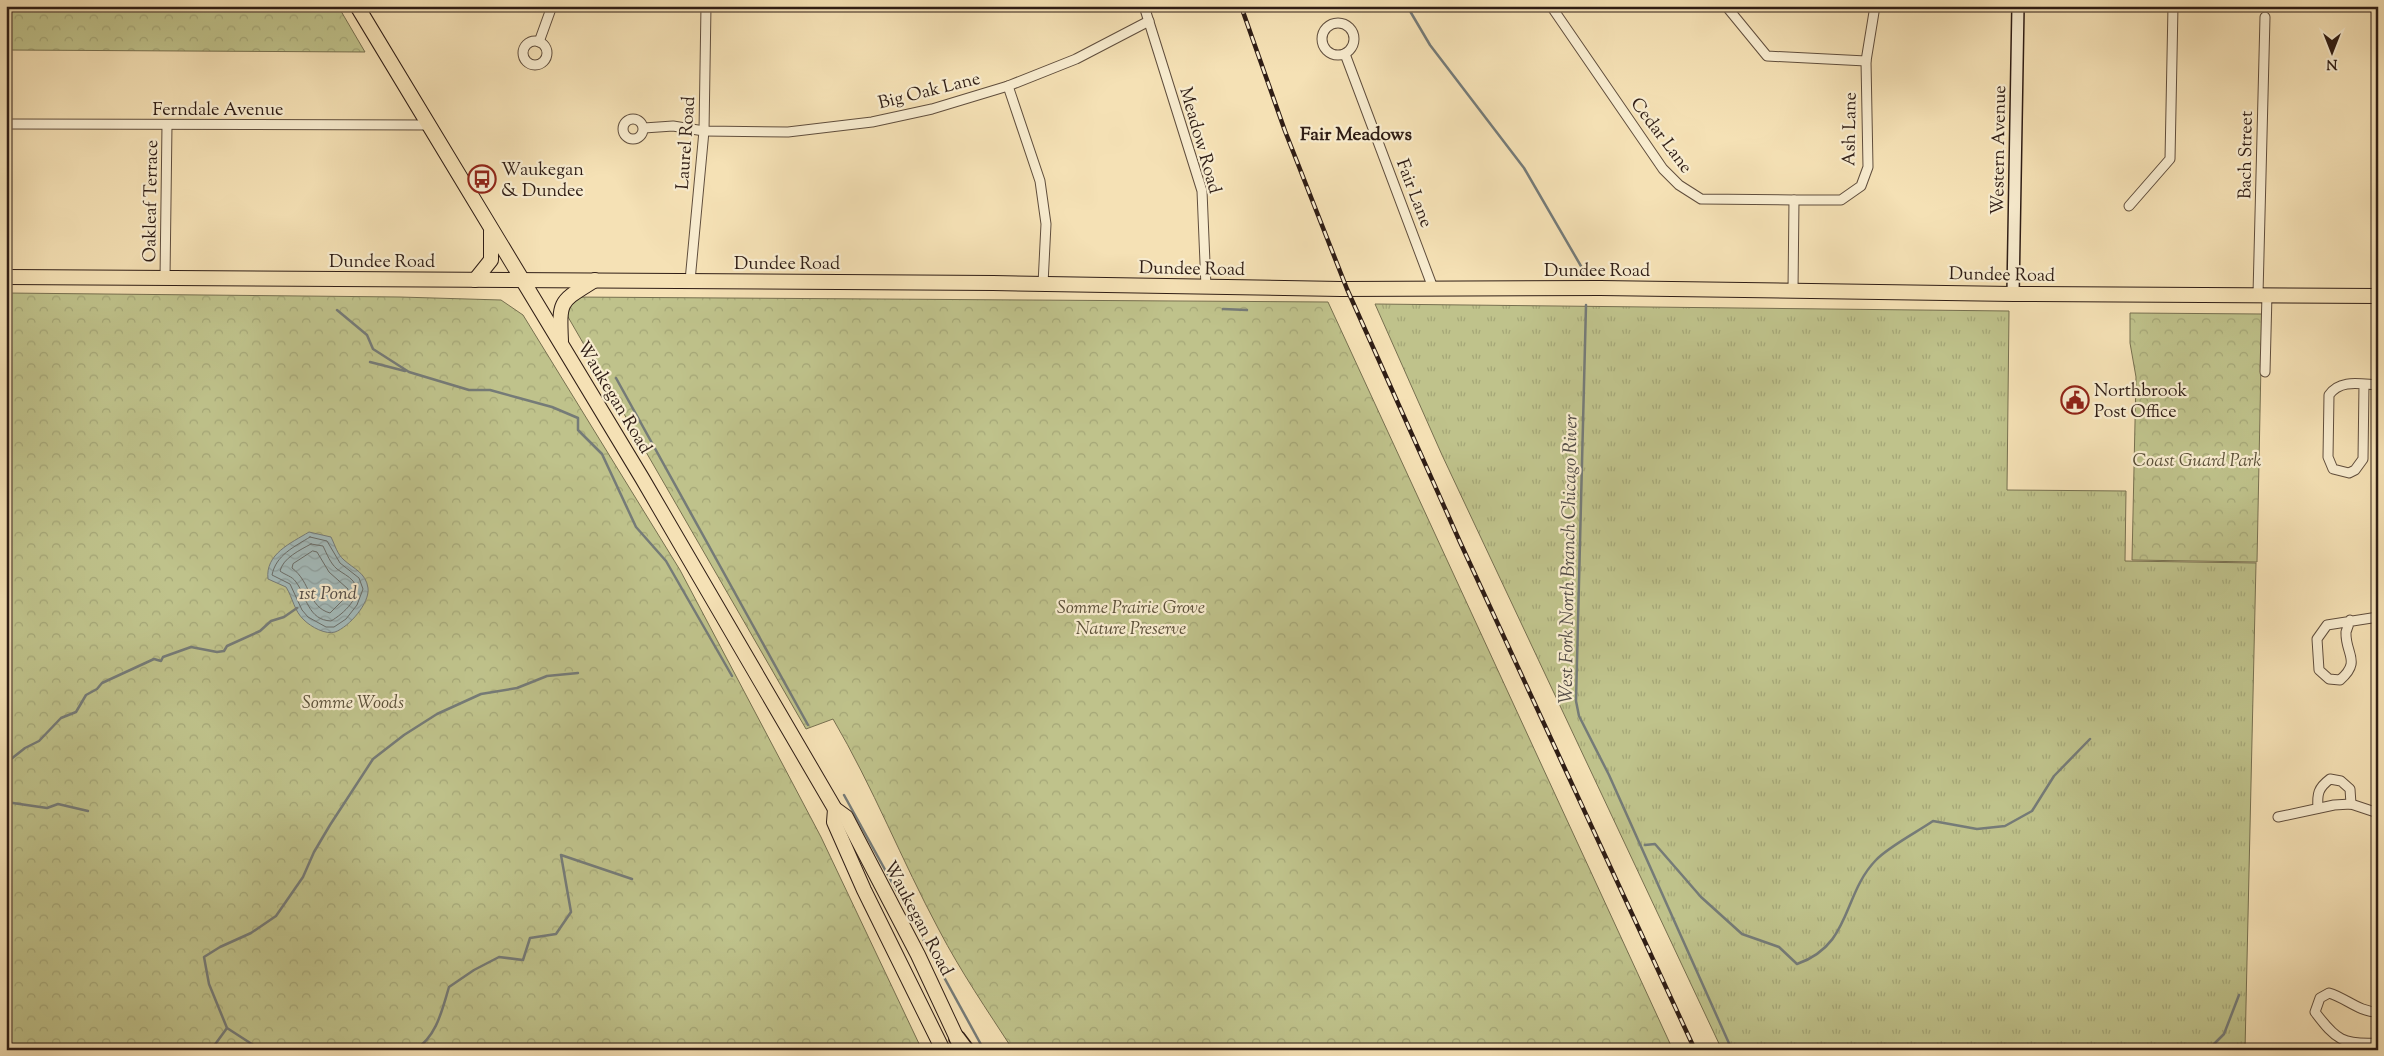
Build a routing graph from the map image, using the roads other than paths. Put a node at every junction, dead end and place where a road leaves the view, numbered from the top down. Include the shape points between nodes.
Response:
1 (357, 6) edge
2 (552, 6) edge
3 (706, 6) edge
4 (1144, 6) edge
5 (1551, 6) edge
6 (1726, 6) edge
7 (1875, 6) edge
8 (2018, 6) edge
9 (2173, 6) edge
10 (2264, 17) dead end
11 (1149, 21) junction
12 (539, 42) dead end
13 (1345, 54) dead end
14 (1866, 61) junction
15 (1008, 86) junction
16 (6, 124) edge
17 (429, 125) junction
18 (167, 126) junction
19 (644, 128) dead end
20 (704, 131) junction
21 (1794, 200) junction
22 (2129, 206) dead end
23 (491, 228) junction
24 (6, 277) edge
25 (165, 278) junction
26 (475, 280) junction
27 (523, 280) junction
28 (595, 280) junction
29 (690, 281) junction
30 (1043, 284) junction
31 (1206, 287) junction
32 (1433, 288) junction
33 (1794, 290) junction
34 (2013, 294) junction
35 (2263, 294) junction
36 (2378, 296) edge
37 (561, 344) junction
38 (2265, 372) dead end
39 (2364, 384) junction
40 (2378, 385) edge
41 (2378, 617) edge
42 (2350, 620) junction
43 (2351, 804) junction
44 (2318, 808) junction
45 (835, 810) junction
46 (2378, 813) edge
47 (2278, 817) dead end
48 (2378, 1012) edge
49 (2378, 1043) edge
50 (962, 1046) edge
51 (943, 1050) edge

1 - 17 main road, Waukegan Road
2 - 12 street
3 - 20 street, Laurel Road
4 - 11 street, Meadow Road
5 - 21 street, Cedar Lane via 1663,169 1679,185 1701,199
6 - 14 street via 1767,56
7 - 14 street, Ash Lane
8 - 34 street, Western Avenue
9 - 22 street via 2170,158
10 - 35 street, Bach Street
11 - 15 street, Big Oak Lane via 1076,59
11 - 31 street, Meadow Road via 1202,190
13 - 32 street, Fair Lane
14 - 21 street, Ash Lane via 1868,167 1861,186 1841,200
15 - 20 street, Big Oak Lane via 932,109 872,122 788,132
15 - 30 street via 1040,181 1046,224
16 - 18 street, Ferndale Avenue
17 - 18 street, Ferndale Avenue
17 - 23 main road, Waukegan Road
18 - 25 street, Oakleaf Terrace
19 - 20 street, Big Oak Lane via 674,126
20 - 29 street, Laurel Road
21 - 33 street
23 - 26 main road via 492,260
23 - 27 main road, Waukegan Road
24 - 25 main road, Dundee Road
25 - 26 main road, Dundee Road
26 - 27 main road, Dundee Road
27 - 28 main road, Dundee Road
27 - 37 main road, Waukegan Road
28 - 29 main road, Dundee Road
28 - 37 main road via 564,299 559,311
29 - 30 main road, Dundee Road
30 - 31 main road, Dundee Road
31 - 32 main road, Dundee Road
32 - 33 main road, Dundee Road
33 - 34 main road, Dundee Road
34 - 35 main road, Dundee Road
35 - 36 main road, Dundee Road
35 - 38 street, Bach Street
37 - 45 main road, Waukegan Road
39 - 39 street via 2339,386 2329,395 2328,457 2333,470 2355,470 2362,459
39 - 40 street
41 - 42 street
42 - 42 street via 2327,625 2317,640 2319,670 2329,679 2340,680 2350,672 2352,658 2346,633
43 - 44 street
43 - 44 street via 2350,789 2341,781 2330,779 2320,786
43 - 46 street
44 - 47 street
45 - 50 main road, Waukegan Road via 846,817
45 - 51 main road, Waukegan Road via 834,822 852,864
48 - 49 street via 2369,1012 2342,996 2329,993 2320,998 2316,1012 2341,1040 2356,1044

